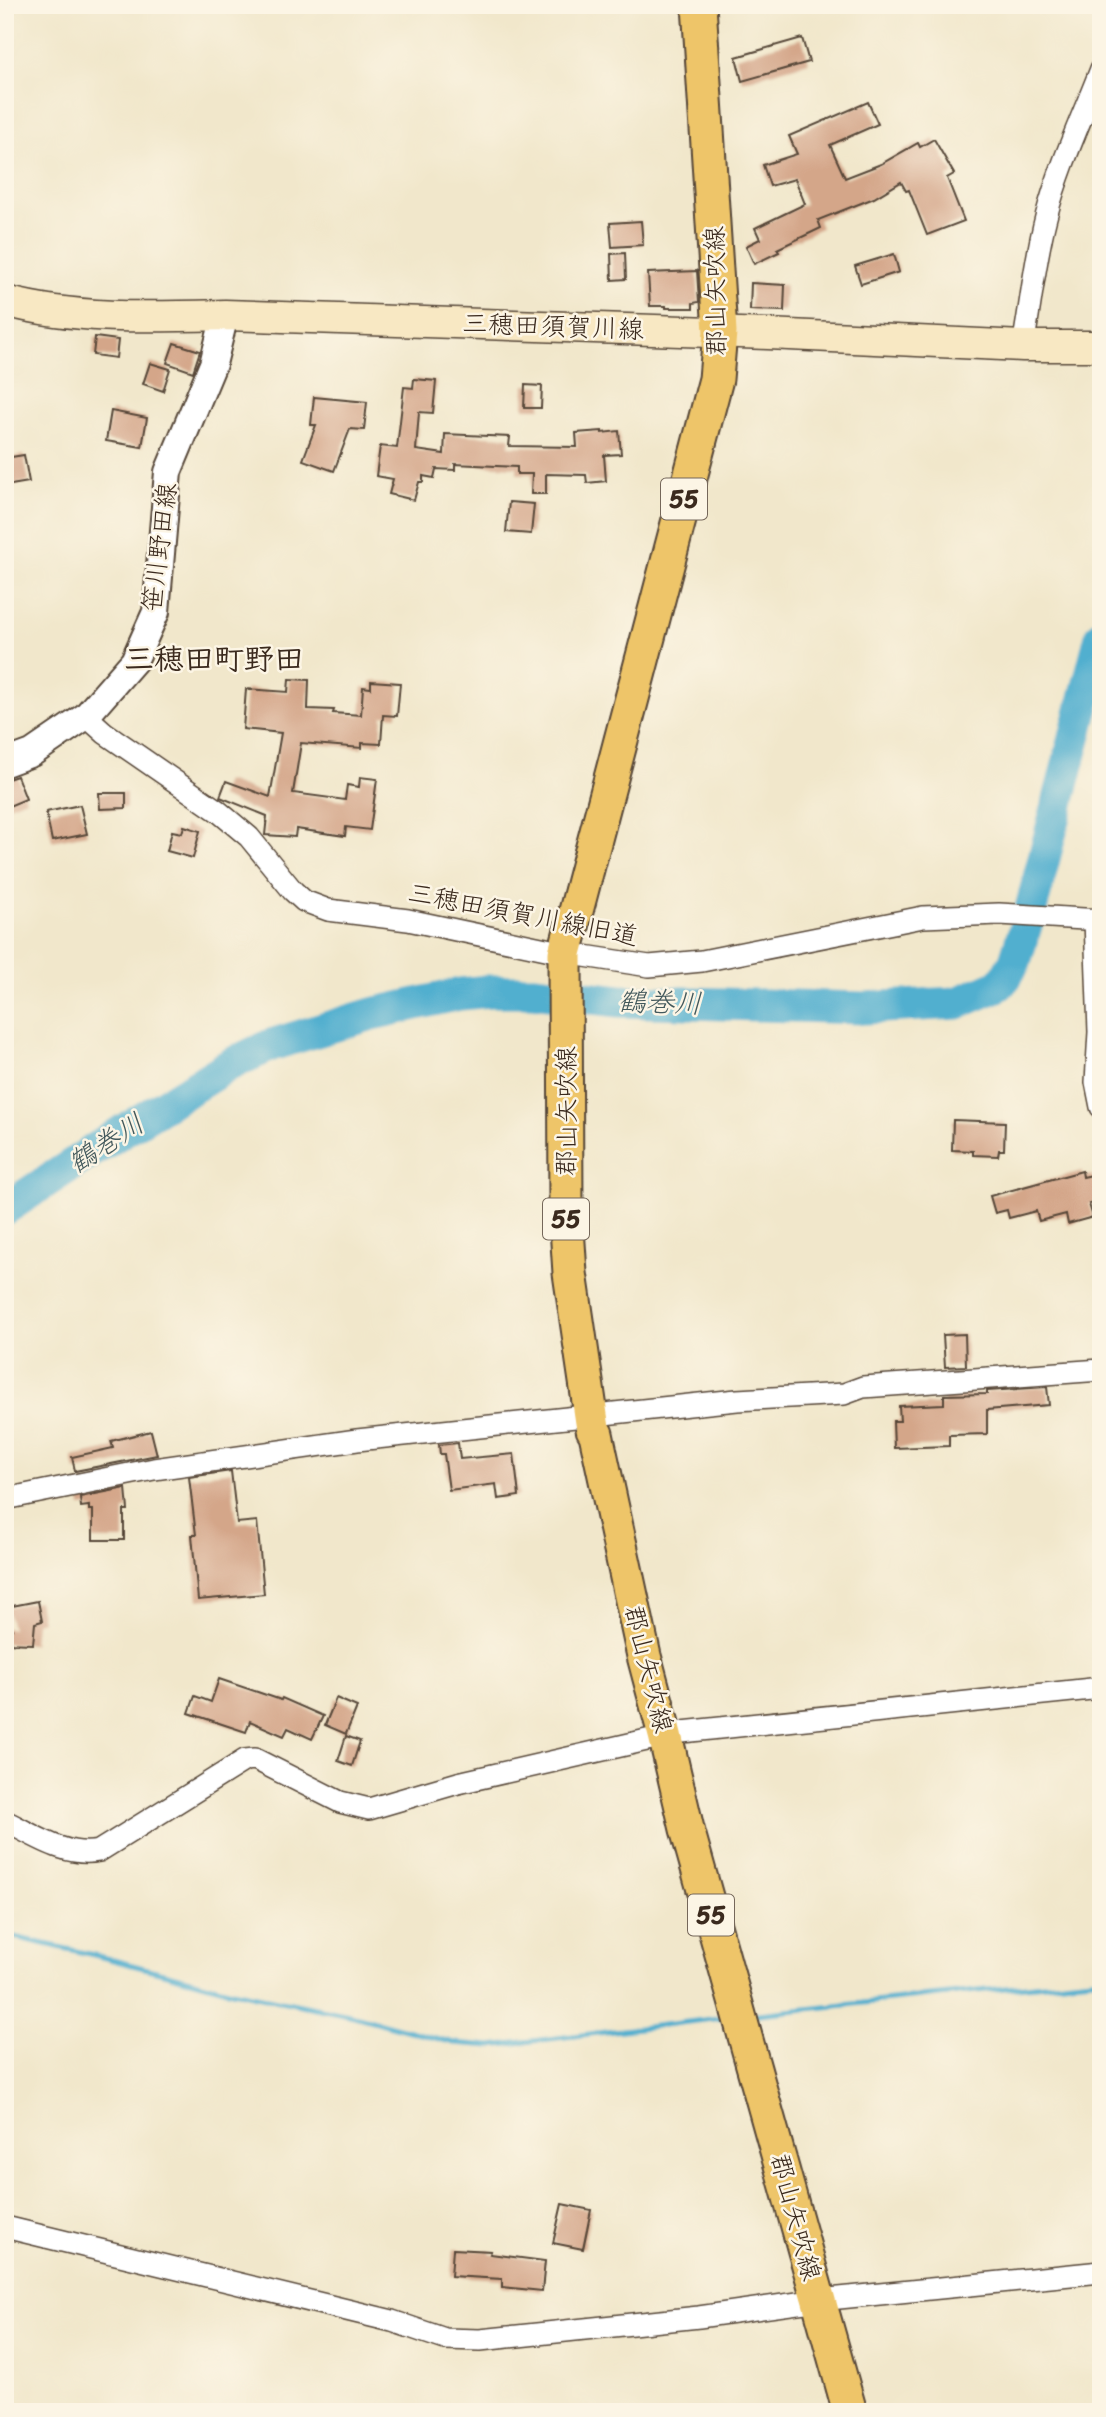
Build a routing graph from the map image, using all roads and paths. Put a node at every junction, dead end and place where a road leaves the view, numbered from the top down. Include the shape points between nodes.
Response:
1 (699, 5) edge
2 (1101, 69) edge
3 (5, 301) edge
4 (226, 315) junction
5 (720, 332) junction
6 (1023, 346) junction
7 (1101, 346) edge
8 (86, 716) junction
9 (5, 763) edge
10 (1098, 920) edge
11 (565, 968) junction
12 (1101, 1107) edge
13 (1101, 1370) edge
14 (591, 1415) junction
15 (5, 1499) edge
16 (1101, 1688) edge
17 (665, 1735) junction
18 (5, 1821) edge
19 (5, 2227) edge
20 (1101, 2272) edge
21 (819, 2300) junction
22 (850, 2412) edge

1 - 5 main road, 郡山矢吹線 / 55
2 - 6 street via 1046,216
3 - 4 main road, 三穂田須賀川線 via 93,314
4 - 5 main road, 三穂田須賀川線
4 - 8 street, 笹川野田線 via 213,364 168,472 156,612 134,662
5 - 6 main road, 三穂田須賀川線
5 - 11 main road, 郡山矢吹線 / 55 via 716,379
6 - 7 main road, 三穂田須賀川線
8 - 9 street, 笹川野田線 via 32,753
8 - 11 street, 三穂田須賀川線旧道 via 249,837 304,901 328,910 408,920
10 - 11 street, 三穂田須賀川線旧道 via 999,914 923,918 702,961
10 - 12 street via 1096,1082
11 - 14 main road, 郡山矢吹線 / 55 via 566,1225
13 - 14 street via 863,1387 844,1394
14 - 15 street via 185,1464
14 - 17 main road, 郡山矢吹線 / 55
16 - 17 street
17 - 18 street via 457,1783 369,1809 340,1802 255,1759 245,1760 89,1853 71,1851
17 - 21 main road, 郡山矢吹線 / 55
19 - 21 street via 392,2321 445,2339 538,2335
20 - 21 street
21 - 22 main road, 郡山矢吹線 / 55

